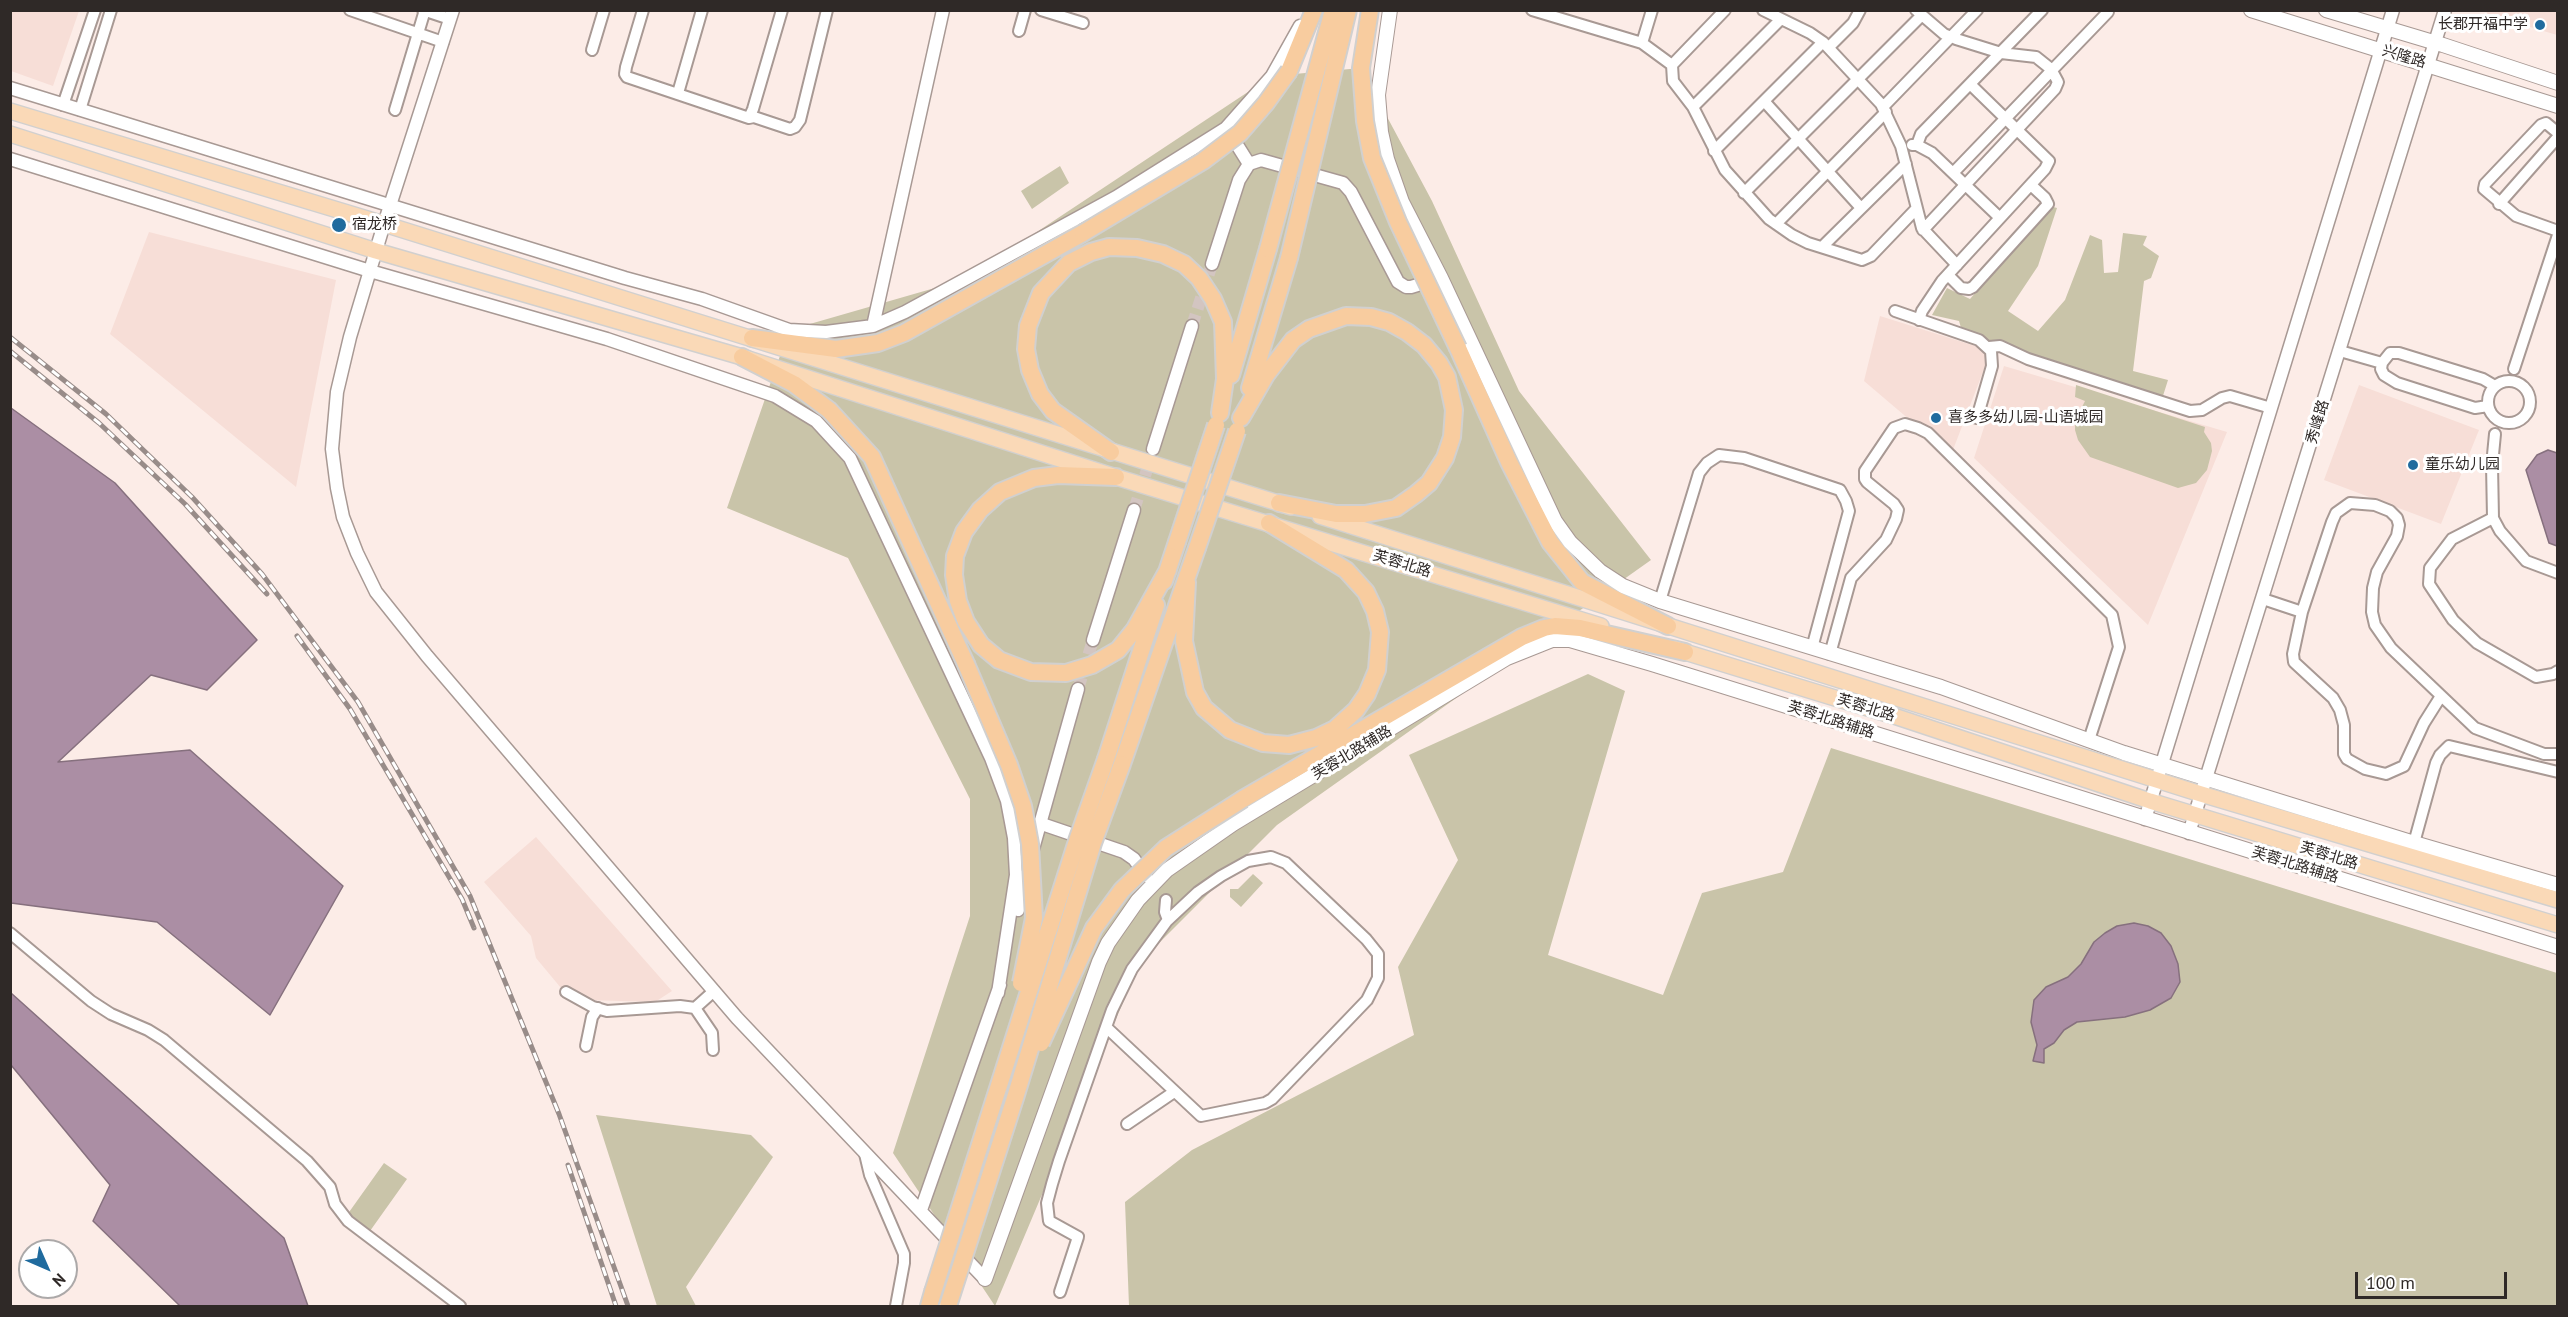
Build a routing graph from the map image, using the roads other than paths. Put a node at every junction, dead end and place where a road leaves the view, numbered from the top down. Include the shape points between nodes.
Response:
1 (95, 10) edge
2 (111, 10) edge
3 (350, 10) edge
4 (604, 10) edge
5 (644, 10) edge
6 (702, 10) edge
7 (782, 10) edge
8 (827, 10) edge
9 (943, 10) edge
10 (1025, 10) edge
11 (1041, 10) edge
12 (1305, 10) edge
13 (1314, 10) edge
14 (1333, 10) edge
15 (1348, 10) edge
16 (1370, 10) edge
17 (1390, 10) edge
18 (1532, 10) edge
19 (1652, 10) edge
20 (1725, 10) edge
21 (1762, 10) edge
22 (1860, 10) edge
23 (1977, 10) edge
24 (2042, 10) edge
25 (2251, 10) edge
26 (2325, 10) edge
27 (2393, 10) edge
28 (2445, 10) edge
29 (424, 11) edge
30 (2108, 12) edge
31 (1918, 13) edge
32 (452, 15) edge
33 (1781, 19) junction
34 (1083, 23) dead end
35 (2387, 29) junction
36 (1019, 31) dead end
37 (418, 34) junction
38 (1951, 37) junction
39 (443, 42) junction
40 (1642, 43) junction
41 (2435, 43) junction
42 (1826, 44) junction
43 (592, 50) dead end
44 (2381, 50) junction
45 (2001, 53) junction
46 (2428, 64) junction
47 (1672, 65) junction
48 (2051, 69) junction
49 (1860, 79) junction
50 (2558, 83) edge
51 (1970, 84) junction
52 (10, 88) edge
53 (678, 93) junction
54 (1764, 101) junction
55 (63, 105) junction
56 (2558, 106) edge
57 (1693, 107) junction
58 (1884, 109) junction
59 (80, 110) junction
60 (394, 110) dead end
61 (10, 111) edge
62 (2005, 117) junction
63 (749, 118) junction
64 (1226, 128) junction
65 (2018, 129) junction
66 (10, 134) edge
67 (2558, 135) edge
68 (1798, 140) junction
69 (1917, 145) junction
70 (1901, 146) junction
71 (1714, 151) junction
72 (10, 159) edge
73 (1249, 164) junction
74 (1905, 164) junction
75 (1828, 171) junction
76 (1953, 173) junction
77 (2031, 184) junction
78 (1966, 185) junction
79 (1744, 193) junction
80 (2499, 204) junction
81 (390, 206) junction
82 (1861, 208) junction
83 (1916, 209) junction
84 (2000, 218) junction
85 (384, 224) junction
86 (1776, 224) junction
87 (1923, 230) junction
88 (2558, 233) edge
89 (1822, 247) junction
90 (376, 251) junction
91 (1212, 264) tunnel mouth
92 (1957, 265) junction
93 (370, 271) junction
94 (1948, 275) junction
95 (1441, 278) junction
96 (1895, 311) dead end
97 (1919, 320) junction
98 (873, 326) junction
99 (1192, 326) tunnel mouth
100 (752, 338) junction
101 (1989, 347) junction
102 (2340, 351) junction
103 (742, 357) junction
104 (2382, 363) junction
105 (2514, 369) junction
106 (2500, 384) junction
107 (2518, 384) junction
108 (2488, 406) junction
109 (2271, 408) junction
110 (1977, 418) dead end
111 (1218, 419) junction
112 (2500, 420) junction
113 (1239, 425) junction
114 (1153, 448) tunnel mouth
115 (1111, 452) junction
116 (1116, 477) junction
117 (1279, 503) junction
118 (1134, 510) tunnel mouth
119 (2493, 518) junction
120 (1269, 523) junction
121 (1168, 570) junction
122 (2558, 573) edge
123 (1186, 582) junction
124 (2263, 599) junction
125 (1660, 601) junction
126 (2302, 612) junction
127 (1668, 626) junction
128 (1093, 640) tunnel mouth
129 (1812, 648) junction
130 (1685, 652) junction
131 (1830, 654) junction
132 (2558, 671) edge
133 (1078, 689) tunnel mouth
134 (2441, 696) junction
135 (2089, 740) junction
136 (2558, 754) edge
137 (1114, 761) junction
138 (2161, 764) junction
139 (2558, 772) edge
140 (2206, 778) junction
141 (2156, 780) junction
142 (2201, 794) junction
143 (2150, 801) junction
144 (2195, 815) junction
145 (2145, 819) junction
146 (1039, 824) junction
147 (2189, 833) junction
148 (2414, 843) junction
149 (1153, 884) junction
150 (2558, 885) edge
151 (1166, 900) junction
152 (2558, 900) edge
153 (1187, 903) junction
154 (1168, 920) junction
155 (2558, 925) edge
156 (10, 933) edge
157 (2558, 947) edge
158 (714, 991) junction
159 (566, 992) dead end
160 (998, 993) junction
161 (598, 1008) junction
162 (695, 1008) junction
163 (1106, 1027) junction
164 (586, 1046) dead end
165 (713, 1050) dead end
166 (1005, 1063) junction
167 (1174, 1092) junction
168 (1016, 1098) junction
169 (1127, 1124) dead end
170 (865, 1154) junction
171 (921, 1210) junction
172 (985, 1279) joint
173 (1060, 1292) dead end
174 (931, 1299) edge
175 (460, 1306) edge
176 (896, 1306) edge
177 (948, 1306) edge

1 - 55 street
2 - 59 street
3 - 37 street
4 - 43 street
5 - 53 street via 625,74
6 - 53 street
7 - 63 street
8 - 63 street via 797,125 790,129
9 - 98 street
10 - 36 street
11 - 34 street
12 - 64 street via 1298,32 1272,76
13 - 100 highway, bridge via 1288,71 1240,133 1203,161 1083,233 904,333 878,343 836,350
14 - 111 highway, bridge
15 - 113 highway, bridge via 1289,258
16 - 127 highway, bridge via 1361,68 1372,158 1509,462 1551,542 1582,582
17 - 95 main road via 1378,95 1381,132 1402,202
18 - 40 street
19 - 40 street
20 - 47 street
21 - 33 street
22 - 42 street via 1853,23
23 - 38 street
24 - 45 street
25 - 44 main road, 兴隆路
26 - 35 main road, 兴隆路
27 - 35 street
28 - 41 street, 秀峰路
29 - 32 street
29 - 37 street
30 - 48 street
31 - 38 street
31 - 49 street
32 - 39 street
33 - 42 street
33 - 57 street
35 - 41 main road, 兴隆路
35 - 44 street
37 - 39 street
37 - 60 street
38 - 45 street
38 - 58 street
39 - 81 street
40 - 47 street
41 - 46 street, 秀峰路
41 - 50 main road, 兴隆路
42 - 49 street
42 - 54 street
44 - 46 main road, 兴隆路
44 - 109 street
45 - 48 street via 2036,57
45 - 51 street
46 - 56 main road, 兴隆路
46 - 102 street, 秀峰路
47 - 57 street via 1673,81
48 - 62 street
48 - 65 street via 2057,86
49 - 58 street
49 - 68 street
51 - 62 street
51 - 69 street via 1921,134
52 - 55 street
53 - 63 street
54 - 68 street
54 - 71 street
55 - 59 street
57 - 71 street
58 - 70 street
58 - 75 street
59 - 81 street
61 - 85 main road, 芙蓉北路
62 - 65 street
62 - 76 street
64 - 73 street
64 - 98 street via 1116,197
65 - 77 street via 2049,161
65 - 78 street
66 - 90 main road, 芙蓉北路
67 - 80 street
67 - 80 street via 2548,124 2541,125 2485,184 2486,193
68 - 75 street
68 - 79 street
69 - 70 street
69 - 76 street
70 - 74 street
71 - 79 street
72 - 93 street
73 - 91 street via 1239,180
73 - 95 street via 1261,160 1343,183 1398,282 1411,287
74 - 82 street
74 - 83 street
75 - 82 street
75 - 86 street
76 - 78 street
77 - 84 street
77 - 94 street via 2048,204 1973,287 1961,288
78 - 84 street
78 - 87 street
79 - 86 street
80 - 88 street via 2516,216
81 - 85 street
81 - 98 street via 702,299 789,330 826,332
82 - 89 street
83 - 87 street
83 - 89 street via 1868,258 1858,259
84 - 92 street
85 - 90 street
85 - 100 main road, 芙蓉北路
86 - 89 street
87 - 92 street
88 - 105 street
90 - 93 street
90 - 103 main road, 芙蓉北路
92 - 94 street
93 - 158 street via 343,365 332,449 343,517 357,553 376,591 427,656
93 - 160 street via 607,339 775,396 816,421 850,458 991,758 1007,801 1016,875
94 - 97 street
95 - 125 main road via 1555,521 1600,571 1623,586
96 - 97 street
97 - 101 street
99 - 114 street
100 - 115 main road, 芙蓉北路
101 - 109 street via 2000,346 2028,359 2190,411 2202,410 2230,396
101 - 110 street via 1993,359
102 - 104 street
102 - 124 street, 秀峰路
103 - 116 main road, 芙蓉北路
103 - 166 highway, bridge via 794,384 829,410 872,458 1010,765 1030,844 1034,918
104 - 106 street via 2390,353 2400,352
104 - 108 street via 2384,375 2397,383 2475,408
105 - 106 street
105 - 107 street
106 - 107 street
106 - 108 street via 2488,398
107 - 112 street via 2528,394 2528,408 2519,420
108 - 112 street
109 - 138 street
111 - 115 highway via 1225,379 1223,322 1199,278 1184,264 1163,254 1109,247 1091,252 1070,263 1041,293 1028,326 1026,349 1033,378 1053,411
111 - 121 highway, bridge
112 - 119 street via 2495,434
113 - 117 highway via 1266,375 1293,340 1309,329 1346,316 1371,316 1407,332 1424,345 1447,377 1454,410 1452,437 1445,458 1429,483 1416,494 1395,508 1365,514
113 - 123 highway, bridge
115 - 117 main road, 芙蓉北路
116 - 120 main road, 芙蓉北路
116 - 121 highway via 1034,478 1000,492 980,510 964,532 955,556 958,601 966,622 981,645 999,660 1031,672 1066,673 1092,665 1118,650
117 - 127 main road, 芙蓉北路
118 - 128 street
119 - 122 street via 2526,561
119 - 132 street via 2452,539 2430,568 2429,584 2453,620 2477,643 2536,677
120 - 123 highway via 1346,570 1366,592 1375,611 1380,632 1377,670 1356,710 1335,729 1289,745 1263,742 1230,730 1204,708 1194,692 1184,641
120 - 130 main road, 芙蓉北路
121 - 137 highway
123 - 137 highway
124 - 126 street
124 - 140 street, 秀峰路
125 - 129 main road
125 - 129 street via 1699,473 1719,455 1744,458 1840,490 1846,501 1849,511
126 - 134 street via 2294,662 2333,698 2340,710 2344,754 2353,764 2386,774 2404,766
126 - 134 street via 2336,513 2356,502 2390,511 2399,525 2377,572 2374,619 2391,648
127 - 141 main road, 芙蓉北路
129 - 131 main road
130 - 143 main road, 芙蓉北路
130 - 168 highway, bridge via 1580,628 1544,628 1243,798 1166,848 1122,890 1094,928
131 - 135 main road via 1941,687
131 - 135 street via 1851,578 1886,540 1898,510 1867,482 1865,471 1894,428 1905,424 1918,428 1928,433 2112,615 2119,647
133 - 146 street
134 - 136 street via 2475,728 2544,753
135 - 138 main road
137 - 166 highway, bridge via 1074,849
137 - 168 highway, bridge
138 - 140 main road
138 - 141 street
139 - 148 street via 2450,746 2436,763
140 - 142 street, 秀峰路
140 - 148 main road
141 - 142 main road, 芙蓉北路
141 - 143 street
142 - 144 street, 秀峰路
142 - 152 main road, 芙蓉北路
143 - 144 main road, 芙蓉北路
143 - 145 street
144 - 147 street, 秀峰路
144 - 155 main road, 芙蓉北路
145 - 147 main road, 芙蓉北路辅路
145 - 149 main road, 芙蓉北路辅路 via 1652,664 1570,640 1552,640 1507,658 1233,824
146 - 149 street via 1124,852
146 - 160 street
147 - 157 main road, 芙蓉北路辅路
148 - 150 main road
149 - 151 street
149 - 172 main road, 芙蓉北路辅路 via 1125,917 1099,962
151 - 153 street
151 - 154 street
153 - 154 street
153 - 167 street via 1248,861 1279,858 1377,951 1378,970 1367,1000 1272,1099 1201,1116
154 - 163 street via 1132,969
156 - 175 street via 91,1001 164,1040 307,1161 330,1187 335,1204 348,1221
158 - 162 street
158 - 170 street
159 - 161 street
160 - 171 street
161 - 162 street
161 - 164 street via 592,1017
162 - 165 street via 712,1033
163 - 167 street
163 - 173 street via 1047,1203 1049,1221 1078,1237
166 - 174 highway, bridge
167 - 169 street
168 - 177 highway, bridge
170 - 171 street
170 - 176 street via 904,1254
171 - 172 street

